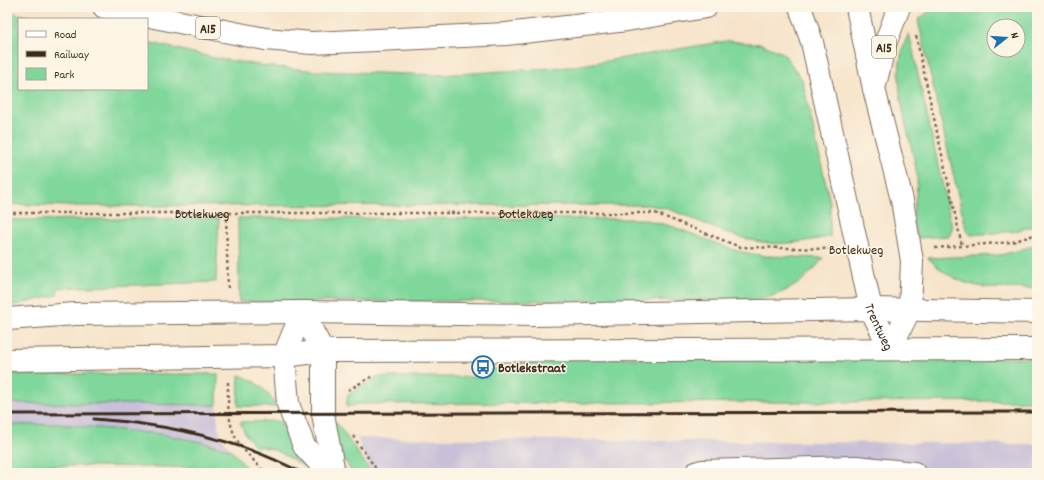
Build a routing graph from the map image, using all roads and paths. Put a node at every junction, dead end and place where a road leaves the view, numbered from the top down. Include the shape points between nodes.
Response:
1 (104, 7) edge
2 (706, 7) edge
3 (800, 7) edge
4 (857, 7) edge
5 (899, 7) edge
6 (916, 33) dead end
7 (874, 89) junction
8 (7, 214) edge
9 (1037, 234) edge
10 (962, 246) junction
11 (857, 249) junction
12 (910, 249) junction
13 (910, 309) junction
14 (871, 310) junction
15 (302, 312) junction
16 (1037, 312) edge
17 (7, 319) edge
18 (890, 349) junction
19 (1037, 349) edge
20 (323, 351) junction
21 (284, 356) junction
22 (7, 360) edge
23 (375, 375) dead end
24 (346, 391) dead end
25 (350, 432) dead end
26 (329, 473) edge
27 (334, 473) edge
28 (379, 473) edge
29 (696, 473) edge
30 (914, 473) edge

1 - 2 main road, A15 via 265,39 312,43 506,34 627,20
3 - 11 main road, Trentweg via 812,42
4 - 7 main road, Trentweg
5 - 7 main road, A15 via 885,44
6 - 10 path
7 - 12 main road, Trentweg via 902,200
8 - 11 path, Botlekweg via 655,213 740,247
9 - 10 path via 1012,242
10 - 12 path
11 - 14 main road, Trentweg
12 - 13 main road, Trentweg
13 - 14 main road
13 - 16 main road
13 - 18 main road, Trentweg
14 - 15 main road via 536,315
14 - 18 main road, Trentweg
15 - 17 main road via 75,314
15 - 20 main road
15 - 21 main road
18 - 19 main road
18 - 20 main road
20 - 21 main road
20 - 27 main road via 322,406
21 - 22 main road
21 - 26 main road via 288,404 304,446
23 - 24 path
25 - 28 path
29 - 30 main road via 856,467

